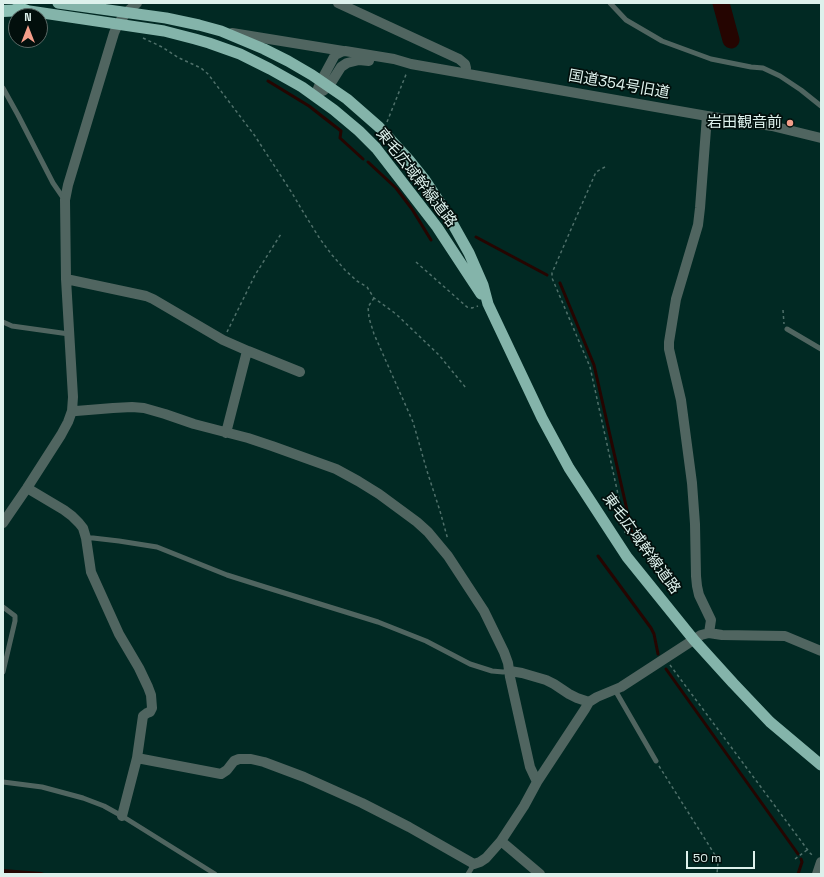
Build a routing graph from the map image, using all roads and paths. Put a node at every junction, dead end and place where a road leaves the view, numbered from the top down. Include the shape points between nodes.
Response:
1 (58, 3) edge
2 (137, 3) edge
3 (338, 3) edge
4 (610, 3) edge
5 (126, 13) junction
6 (48, 14) edge
7 (118, 24) junction
8 (136, 26) junction
9 (221, 31) junction
10 (345, 51) junction
11 (411, 64) junction
12 (464, 73) junction
13 (325, 83) junction
14 (3, 88) edge
15 (315, 96) junction
16 (821, 106) edge
17 (707, 116) junction
18 (384, 132) junction
19 (821, 138) edge
20 (605, 167) dead end
21 (65, 200) junction
22 (281, 234) dead end
23 (416, 262) dead end
24 (66, 278) junction
25 (374, 298) junction
26 (488, 304) junction
27 (783, 310) dead end
28 (3, 322) edge
29 (787, 329) joint
30 (69, 334) junction
31 (223, 340) junction
32 (821, 349) edge
33 (248, 351) junction
34 (300, 372) dead end
35 (466, 388) dead end
36 (72, 411) junction
37 (226, 433) junction
38 (27, 488) junction
39 (3, 523) edge
40 (86, 538) junction
41 (620, 545) junction
42 (448, 556) junction
43 (3, 607) edge
44 (709, 633) junction
45 (694, 640) junction
46 (821, 651) edge
47 (665, 658) junction
48 (510, 671) junction
49 (3, 672) edge
50 (615, 690) junction
51 (590, 702) junction
52 (137, 758) junction
53 (656, 761) joint
54 (821, 765) edge
55 (3, 782) edge
56 (537, 782) junction
57 (122, 816) junction
58 (500, 841) junction
59 (807, 850) junction
60 (794, 859) dead end
61 (818, 859) edge
62 (474, 864) junction
63 (215, 874) edge
64 (468, 874) edge
65 (540, 874) edge
66 (717, 874) edge
67 (817, 874) edge

1 - 5 highway, 東毛広域幹線道路
2 - 5 street
3 - 12 street via 459,59 465,64
4 - 16 lane via 626,20 662,41 711,59 763,68 780,76
5 - 7 street
5 - 9 highway, 東毛広域幹線道路 via 146,14
6 - 7 highway, 東毛広域幹線道路
7 - 8 highway, 東毛広域幹線道路
7 - 21 street
8 - 15 highway, 東毛広域幹線道路 via 195,39 240,54
8 - 25 path via 144,39 208,74 255,136 324,244 345,270 367,287
9 - 10 street
9 - 13 highway, 東毛広域幹線道路 via 264,49
10 - 11 street, 国道354号旧道
10 - 13 street, 国道354号旧道 via 335,55
11 - 12 street, 国道354号旧道
11 - 13 street, 国道354号旧道 via 354,60 341,67
11 - 18 path
12 - 17 street, 国道354号旧道
13 - 15 street, 国道354号旧道
13 - 18 highway, 東毛広域幹線道路
14 - 21 lane via 53,183
15 - 26 highway, 東毛広域幹線道路 via 376,148 437,226
17 - 19 street, 国道354号旧道 via 772,126
17 - 44 street via 698,225 676,299 669,349 681,400 692,484 697,586 711,620
18 - 26 highway, 東毛広域幹線道路 via 425,180 446,212 469,253
20 - 41 path via 596,172 552,278 590,367 625,526 624,538
21 - 24 street
22 - 31 path via 256,275
23 - 26 path via 467,307
24 - 30 street
24 - 31 street via 153,298
25 - 35 path via 396,314 439,355
25 - 42 path via 368,307 374,334 413,422 450,548
26 - 41 highway, 東毛広域幹線道路 via 542,418 569,468
27 - 29 path
28 - 30 lane via 12,326
29 - 32 lane
30 - 36 street
31 - 33 street
33 - 34 street
33 - 37 street
36 - 37 street via 144,408
36 - 38 street via 61,435
37 - 42 street via 286,451 358,481 417,522
38 - 39 street
38 - 40 street via 72,516 83,528
40 - 48 lane via 157,547 227,575 378,622 426,641 470,664 492,671
40 - 52 street via 95,583 151,695 152,708 144,716
41 - 45 highway, 東毛広域幹線道路
42 - 48 street via 484,611 504,652
43 - 49 lane via 15,616 15,621
44 - 45 street
44 - 46 street via 785,636
45 - 47 street
45 - 54 highway, 東毛広域幹線道路 via 770,722
47 - 50 street
47 - 59 path
48 - 51 street via 546,680 569,694
48 - 56 street via 530,766
50 - 51 street
50 - 53 lane
51 - 56 street
52 - 57 street
52 - 62 street via 221,774 239,759 264,762 304,776 362,803
53 - 66 path via 715,855 718,862
55 - 57 lane via 83,798
56 - 58 street
57 - 63 lane
58 - 62 street via 486,858
58 - 65 street
59 - 60 path
59 - 61 path
61 - 67 street
62 - 64 lane

